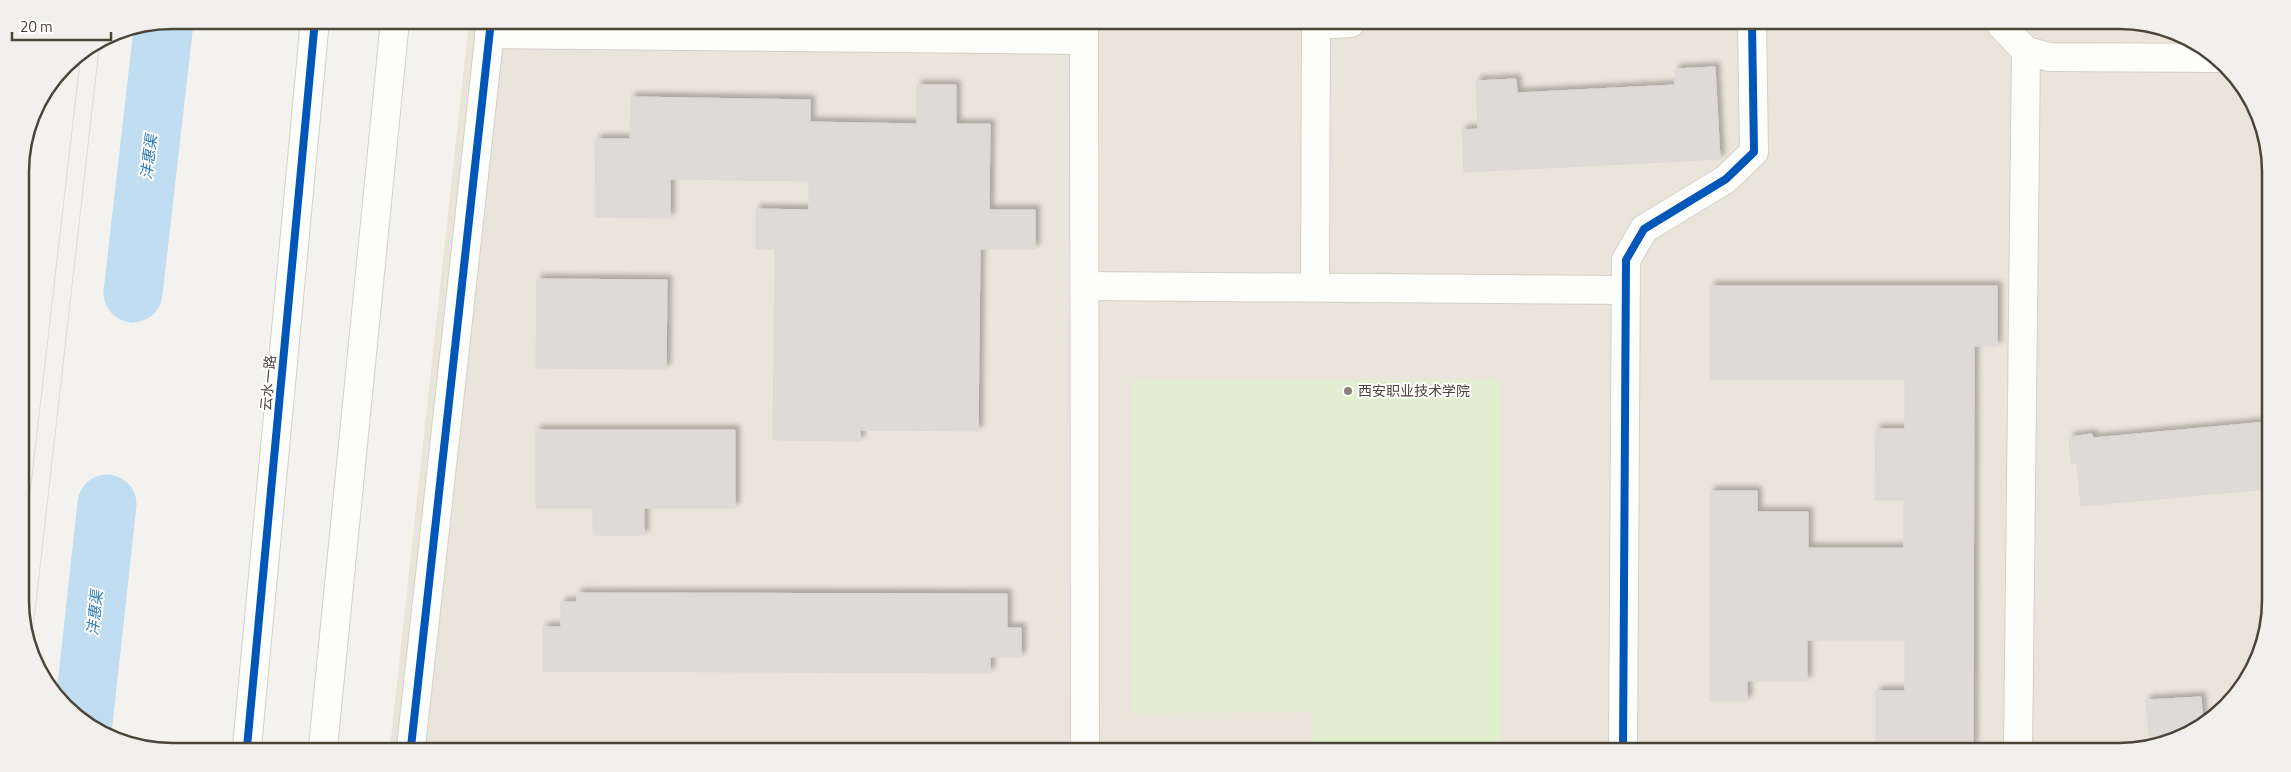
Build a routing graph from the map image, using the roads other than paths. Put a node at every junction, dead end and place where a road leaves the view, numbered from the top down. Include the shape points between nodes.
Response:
1 (314, 29) edge
2 (393, 29) edge
3 (490, 29) edge
4 (688, 29) edge
5 (1316, 29) edge
6 (1752, 29) edge
7 (2005, 29) edge
8 (1084, 31) edge
9 (2026, 51) junction
10 (2206, 58) edge
11 (1084, 286) junction
12 (1316, 287) junction
13 (1626, 290) junction
14 (246, 743) edge
15 (323, 743) edge
16 (412, 743) edge
17 (1085, 743) edge
18 (1623, 743) edge
19 (2018, 743) edge

1 - 14 street, 云水一路
2 - 15 street
3 - 16 street
4 - 8 street
5 - 12 street
6 - 13 street via 1754,152 1726,179 1644,229 1626,260
7 - 9 street
8 - 11 street
9 - 10 street via 2049,57
9 - 19 street
11 - 12 street
11 - 17 street
12 - 13 street
13 - 18 street

